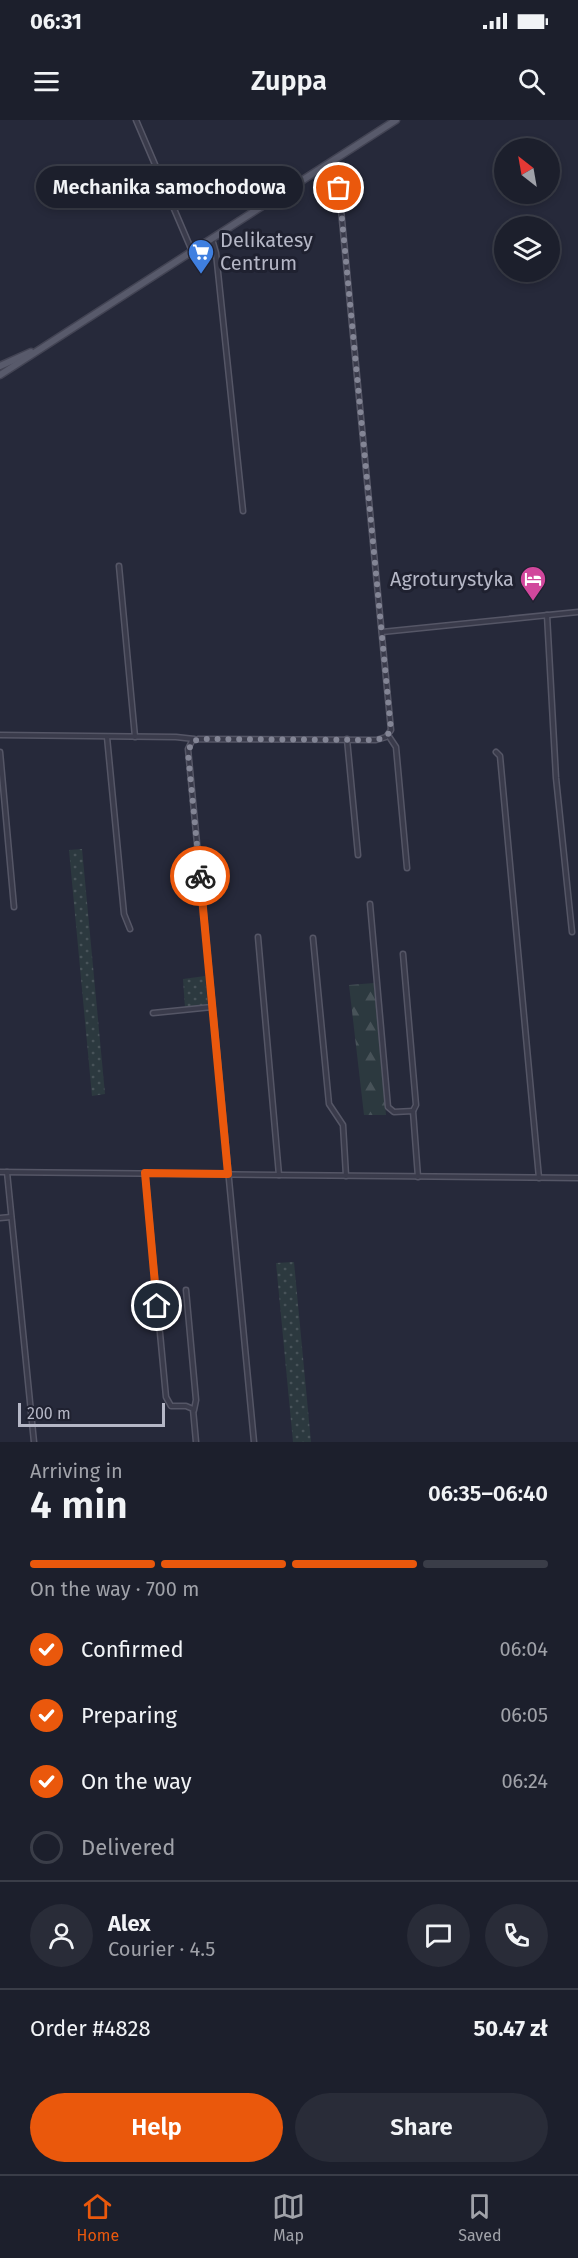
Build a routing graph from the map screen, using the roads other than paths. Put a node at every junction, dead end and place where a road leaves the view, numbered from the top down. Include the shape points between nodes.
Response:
1 (136, 120) edge
2 (396, 120) edge
3 (334, 160) junction
4 (212, 239) junction
5 (192, 252) junction
6 (53, 341) junction
7 (0, 366) edge
8 (0, 375) edge
9 (243, 511) dead end
10 (119, 566) dead end
11 (578, 612) edge
12 (547, 615) junction
13 (382, 632) junction
14 (0, 735) edge
15 (388, 735) junction
16 (107, 737) junction
17 (135, 737) junction
18 (195, 739) junction
19 (346, 740) junction
20 (0, 752) edge
21 (496, 752) dead end
22 (358, 855) dead end
23 (407, 868) dead end
24 (370, 904) dead end
25 (14, 907) dead end
26 (130, 929) dead end
27 (572, 932) dead end
28 (258, 936) dead end
29 (314, 938) dead end
30 (404, 954) dead end
31 (212, 1007) junction
32 (153, 1012) dead end
33 (413, 1111) junction
34 (0, 1172) edge
35 (7, 1172) junction
36 (145, 1173) junction
37 (228, 1174) junction
38 (279, 1175) junction
39 (346, 1176) junction
40 (418, 1177) junction
41 (539, 1178) junction
42 (578, 1178) edge
43 (11, 1217) junction
44 (0, 1218) edge
45 (186, 1290) dead end
46 (194, 1411) junction
47 (34, 1442) edge
48 (196, 1442) edge
49 (254, 1442) edge

1 - 5 street
2 - 3 main road
3 - 4 main road
3 - 13 street
4 - 5 main road
4 - 9 street
5 - 6 main road
6 - 7 main road
6 - 8 main road
10 - 17 street
11 - 12 street
12 - 13 street
12 - 27 street via 556,778
13 - 15 street via 391,727
14 - 16 street
15 - 19 street via 380,740
15 - 23 street via 396,747
16 - 17 street
16 - 26 street via 124,914
17 - 18 street
18 - 19 street
18 - 31 street via 188,753
19 - 22 street
20 - 25 street
21 - 41 street via 500,756
24 - 33 street via 388,1107 394,1112
28 - 38 street
29 - 39 street via 329,1104 342,1122
30 - 33 street via 416,1106
31 - 32 street
31 - 37 street
33 - 40 street
34 - 35 street
35 - 36 street
35 - 43 street
36 - 37 street
36 - 46 street via 166,1397 171,1406 186,1406
37 - 38 street
37 - 49 street
38 - 39 street
39 - 40 street
40 - 41 street
41 - 42 street
43 - 44 street
43 - 47 street
45 - 46 street
46 - 48 street

